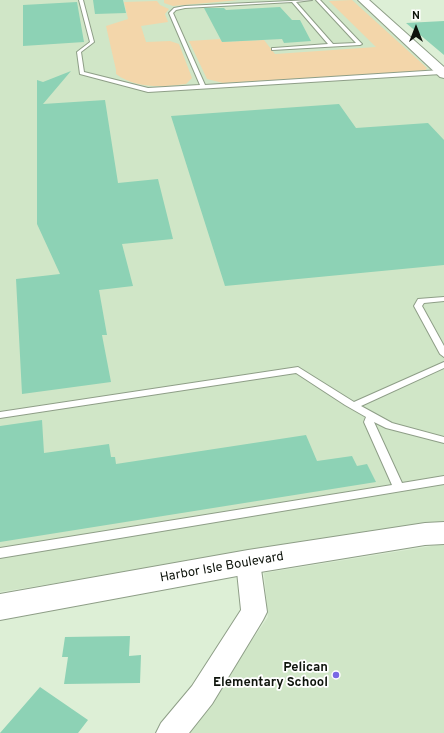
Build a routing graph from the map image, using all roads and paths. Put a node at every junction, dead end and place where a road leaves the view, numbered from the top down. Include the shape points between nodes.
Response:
1 (81, 0) edge
2 (310, 0) edge
3 (318, 0) edge
4 (363, 0) edge
5 (293, 1) edge
6 (332, 46) junction
7 (274, 49) dead end
8 (443, 73) edge
9 (203, 86) junction
10 (444, 299) edge
11 (444, 354) edge
12 (444, 364) edge
13 (353, 406) junction
14 (0, 415) edge
15 (371, 416) junction
16 (444, 440) edge
17 (444, 480) edge
18 (400, 488) junction
19 (444, 533) edge
20 (0, 553) edge
21 (248, 562) junction
22 (0, 607) edge
23 (171, 733) edge

1 - 9 lane via 92,42 79,52 82,72 148,90
2 - 5 lane
3 - 6 lane via 360,44
4 - 8 street
5 - 6 lane
5 - 9 lane via 175,9 171,13
6 - 7 lane
8 - 9 lane
10 - 11 lane via 421,301 418,306
12 - 13 lane
13 - 14 lane via 298,370
13 - 15 lane
15 - 16 lane via 389,426
15 - 18 lane via 369,422
17 - 18 lane
18 - 20 lane
19 - 21 street, Harbor Isle Boulevard
21 - 22 street, Harbor Isle Boulevard
21 - 23 street via 254,612 202,694

